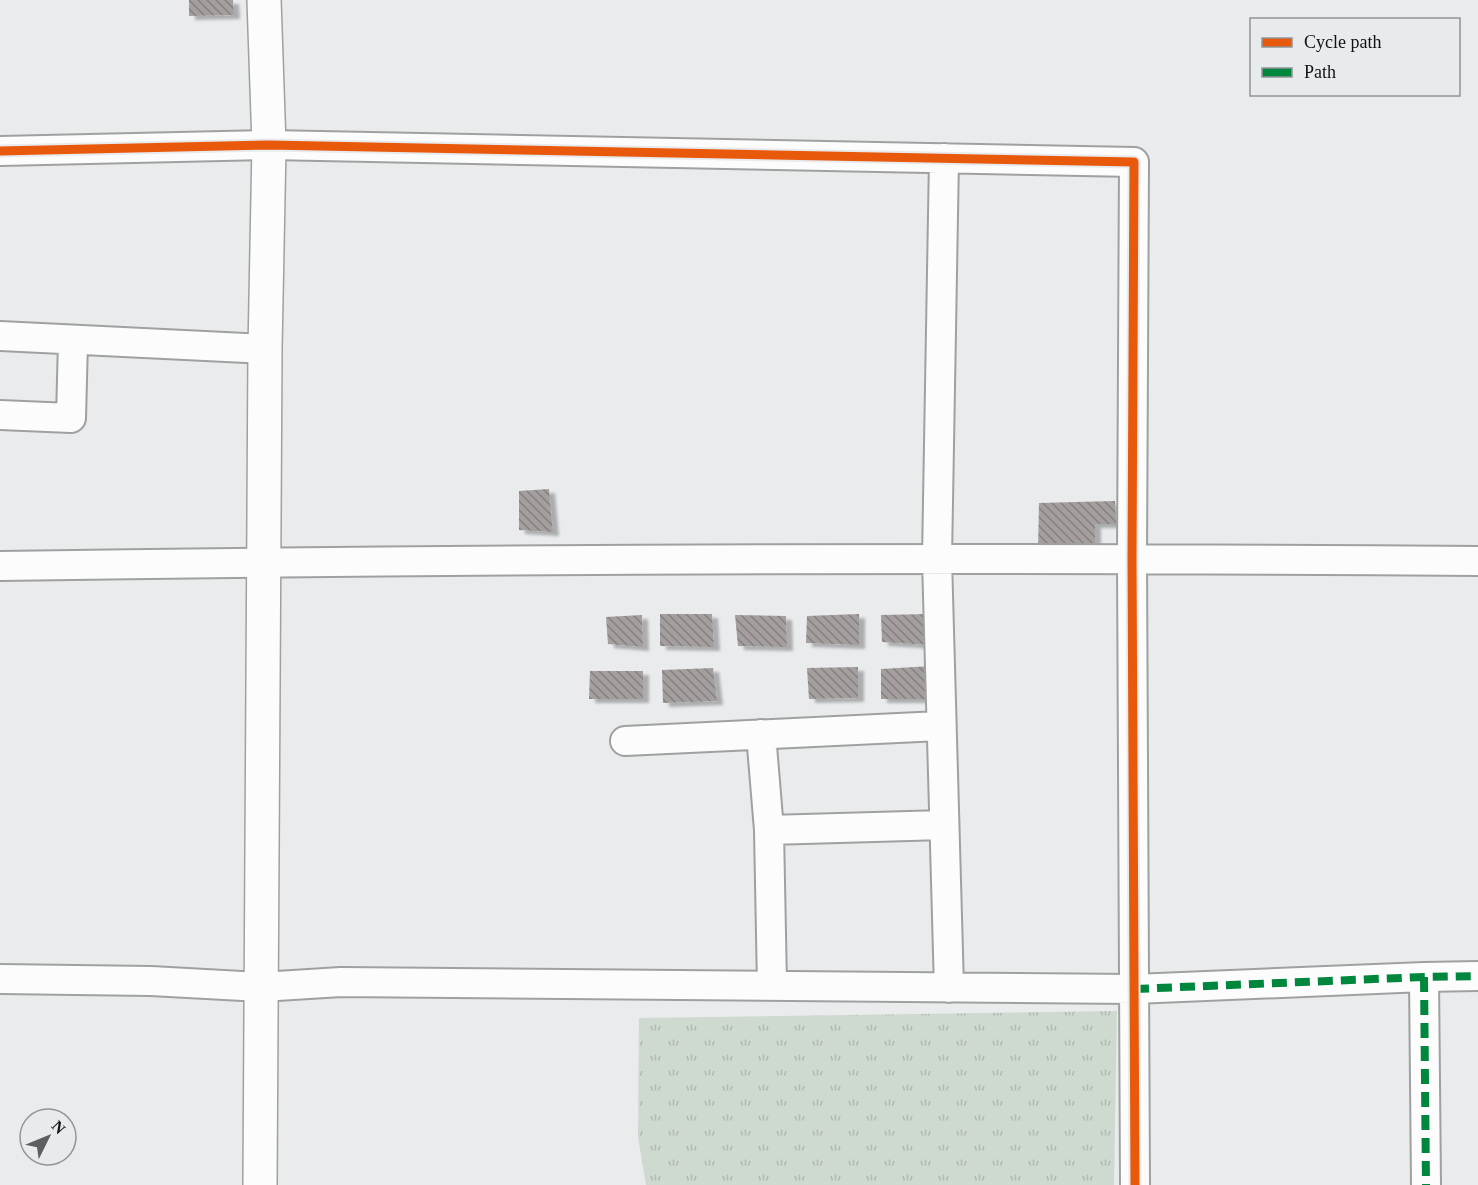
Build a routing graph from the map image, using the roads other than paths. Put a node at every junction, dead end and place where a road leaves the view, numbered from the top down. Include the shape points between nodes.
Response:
1 (264, 0) edge
2 (269, 145) junction
3 (0, 151) edge
4 (944, 158) junction
5 (0, 336) edge
6 (73, 341) junction
7 (265, 349) junction
8 (0, 415) edge
9 (1132, 558) junction
10 (937, 559) junction
11 (1478, 561) edge
12 (265, 562) junction
13 (0, 566) edge
14 (940, 726) junction
15 (761, 734) junction
16 (625, 741) dead end
17 (944, 825) junction
18 (769, 830) junction
19 (1478, 976) edge
20 (1424, 977) junction
21 (0, 979) edge
22 (772, 986) junction
23 (261, 987) junction
24 (949, 987) junction
25 (1134, 989) junction
26 (260, 1185) edge
27 (1135, 1185) edge
28 (1426, 1185) edge

1 - 2 street
2 - 3 street
2 - 4 street
2 - 7 street
4 - 9 street via 1134,162
4 - 10 street
5 - 6 street
6 - 7 street
6 - 8 street via 71,418
7 - 12 street
9 - 10 street
9 - 11 street
9 - 25 street
10 - 12 street
10 - 14 street
12 - 13 street
12 - 23 street
14 - 15 street
14 - 17 street
15 - 16 street
15 - 18 street
17 - 18 street
17 - 24 street
18 - 22 street
19 - 20 street
20 - 25 street
20 - 28 street
21 - 23 street
22 - 23 street via 341,982
22 - 24 street
23 - 26 street
24 - 25 street
25 - 27 street

